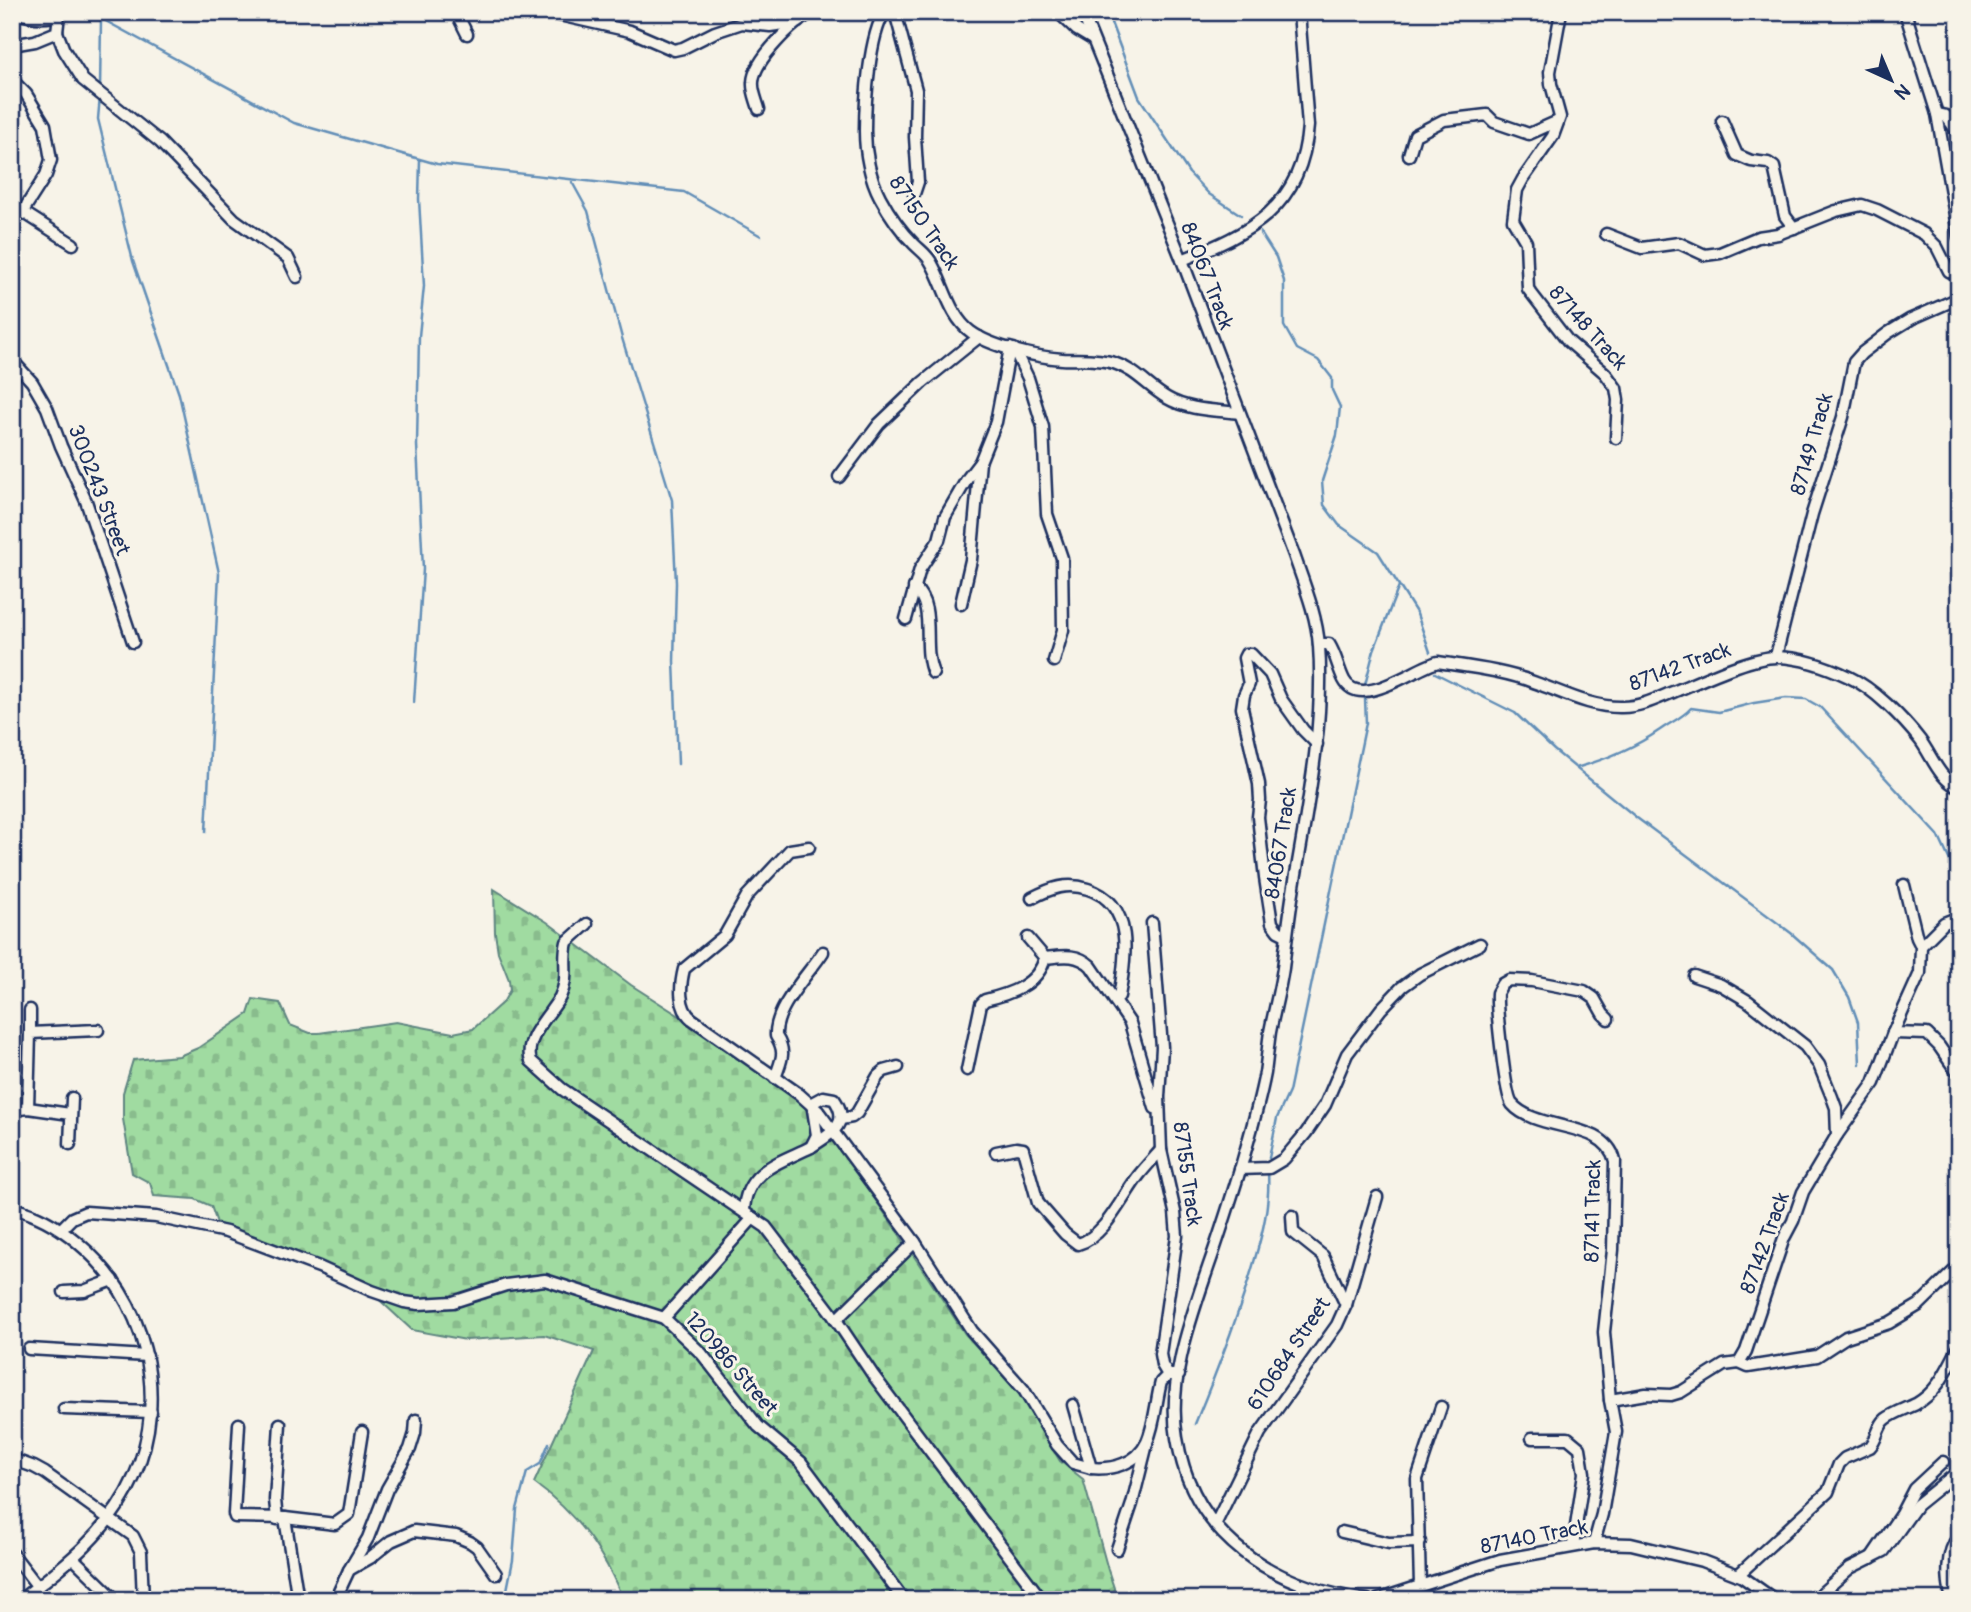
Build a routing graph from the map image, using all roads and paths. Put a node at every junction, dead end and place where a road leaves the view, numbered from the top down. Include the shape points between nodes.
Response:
1 (16, 12) edge
2 (456, 12) edge
3 (546, 12) edge
4 (813, 12) edge
5 (886, 12) edge
6 (895, 12) edge
7 (1058, 12) edge
8 (1082, 12) edge
9 (1299, 12) edge
10 (1561, 12) edge
11 (1905, 12) edge
12 (62, 14) edge
13 (798, 22) junction
14 (57, 32) junction
15 (467, 34) dead end
16 (1092, 39) junction
17 (12, 45) edge
18 (12, 80) edge
19 (759, 109) dead end
20 (1937, 114) junction
21 (1558, 120) junction
22 (1723, 121) dead end
23 (1959, 134) edge
24 (1409, 155) dead end
25 (915, 194) dead end
26 (12, 205) edge
27 (23, 211) junction
28 (1794, 228) junction
29 (1606, 234) dead end
30 (1959, 238) edge
31 (73, 244) dead end
32 (1182, 260) junction
33 (1959, 275) edge
34 (297, 277) dead end
35 (1959, 298) edge
36 (979, 337) junction
37 (1012, 349) junction
38 (12, 360) edge
39 (1238, 413) junction
40 (1616, 438) dead end
41 (980, 462) junction
42 (839, 477) dead end
43 (914, 587) junction
44 (961, 604) dead end
45 (906, 619) dead end
46 (133, 642) dead end
47 (1319, 644) junction
48 (1776, 656) junction
49 (1054, 661) dead end
50 (933, 673) dead end
51 (1317, 744) junction
52 (1959, 788) edge
53 (808, 847) dead end
54 (1904, 886) dead end
55 (1032, 898) dead end
56 (1959, 917) edge
57 (1152, 923) dead end
58 (587, 924) dead end
59 (1286, 935) junction
60 (1028, 938) dead end
61 (1480, 944) dead end
62 (1921, 946) junction
63 (823, 952) dead end
64 (1045, 958) junction
65 (1694, 976) dead end
66 (1116, 1001) junction
67 (30, 1010) dead end
68 (1608, 1019) dead end
69 (98, 1030) dead end
70 (1893, 1032) junction
71 (30, 1033) junction
72 (898, 1067) dead end
73 (967, 1070) dead end
74 (1959, 1075) edge
75 (775, 1078) junction
76 (72, 1098) dead end
77 (811, 1105) junction
78 (28, 1108) junction
79 (12, 1110) edge
80 (70, 1114) junction
81 (841, 1119) junction
82 (1159, 1126) junction
83 (834, 1132) junction
84 (1838, 1135) junction
85 (70, 1144) dead end
86 (811, 1147) junction
87 (1161, 1150) junction
88 (996, 1152) dead end
89 (1240, 1169) junction
90 (1377, 1197) dead end
91 (12, 1208) edge
92 (744, 1211) junction
93 (1292, 1216) dead end
94 (753, 1218) junction
95 (61, 1229) junction
96 (915, 1242) junction
97 (1959, 1266) edge
98 (114, 1280) junction
99 (64, 1292) dead end
100 (1346, 1305) junction
101 (664, 1318) junction
102 (836, 1320) junction
103 (1959, 1347) edge
104 (29, 1349) dead end
105 (147, 1356) junction
106 (1739, 1363) junction
107 (1168, 1375) junction
108 (1180, 1375) junction
109 (1609, 1400) junction
110 (1073, 1405) dead end
111 (1441, 1407) dead end
112 (64, 1409) dead end
113 (151, 1412) junction
114 (416, 1420) dead end
115 (239, 1424) dead end
116 (280, 1424) dead end
117 (362, 1432) dead end
118 (1532, 1438) dead end
119 (1147, 1444) junction
120 (12, 1460) edge
121 (1943, 1462) dead end
122 (1091, 1468) junction
123 (1959, 1471) edge
124 (109, 1518) junction
125 (281, 1519) junction
126 (1215, 1525) junction
127 (1342, 1532) dead end
128 (1959, 1536) edge
129 (1420, 1542) junction
130 (1594, 1543) junction
131 (1573, 1546) junction
132 (1117, 1549) dead end
133 (12, 1553) edge
134 (74, 1559) junction
135 (1871, 1559) junction
136 (349, 1570) junction
137 (496, 1574) dead end
138 (1738, 1575) junction
139 (1420, 1585) junction
140 (38, 1587) junction
141 (20, 1600) edge
142 (116, 1600) edge
143 (143, 1600) edge
144 (298, 1600) edge
145 (335, 1600) edge
146 (904, 1600) edge
147 (1042, 1600) edge
148 (1368, 1600) edge
149 (1377, 1600) edge
150 (1775, 1600) edge
151 (1814, 1600) edge
152 (1952, 1600) edge

1 - 12 street via 35,18
2 - 15 street
3 - 13 street via 631,31 674,50 737,24
4 - 13 street
5 - 36 street, 87150 Track via 876,28 865,132 871,175 888,211 929,258 960,321
6 - 25 street via 916,90
7 - 16 street
8 - 16 street, 84067 Track
9 - 32 street via 1308,126 1296,178 1255,226
10 - 21 street via 1550,72
11 - 20 street
12 - 14 street
13 - 19 street via 775,44 754,76
14 - 17 street
14 - 34 street via 83,80 160,142 234,219 288,258
16 - 32 street, 84067 Track
18 - 27 street via 45,125 51,160 47,175
20 - 23 street via 1946,117
20 - 30 street
21 - 24 street via 1529,134 1487,115 1444,120 1416,135
21 - 40 street, 87148 Track via 1553,136 1517,190 1513,220 1526,243 1532,297 1568,341 1616,387
22 - 28 street via 1737,155 1774,167 1785,216
26 - 27 street
27 - 31 street
28 - 29 street via 1705,256 1679,243 1642,248
28 - 33 street via 1854,206 1868,206 1924,234 1950,271
32 - 39 street, 84067 Track
35 - 48 street, 87149 Track via 1888,333 1854,362 1843,418 1812,514
36 - 37 street, 87150 Track
36 - 42 street via 879,424
37 - 39 street, 87150 Track via 1059,359 1114,363 1138,374 1176,403
37 - 41 street via 998,413
37 - 49 street via 1028,378 1043,427 1047,514 1062,558 1063,630
38 - 46 street, 300243 Street via 47,408 86,501
39 - 47 street, 84067 Track via 1305,584
41 - 43 street via 945,517 939,540
41 - 44 street via 971,559
43 - 45 street
43 - 50 street via 925,603 927,653
47 - 48 street, 87142 Track via 1329,644 1344,680 1361,691 1378,689 1438,662 1517,677 1611,707 1643,704
47 - 51 street, 84067 Track
48 - 52 street, 87142 Track via 1821,666 1862,684 1909,727 1946,779
51 - 59 street, 84067 Track
51 - 59 street via 1281,699 1270,674 1246,654 1249,684 1242,708 1259,784 1265,878 1272,923
53 - 75 street via 790,850 747,896 725,935 683,973 681,994 687,1015
54 - 62 street
55 - 66 street via 1069,885 1096,891 1113,905 1125,940
56 - 62 street via 1944,923
57 - 82 street, 87155 Track via 1162,1047
58 - 92 street via 567,942 566,981 530,1044 531,1061 562,1089
59 - 89 street, 84067 Track via 1265,1071
60 - 64 street
61 - 89 street via 1420,974 1381,1009 1347,1054 1325,1105 1284,1159 1269,1168
62 - 70 street, 87142 Track via 1920,973
63 - 75 street via 779,1018 776,1035 783,1052
64 - 66 street via 1083,959
64 - 73 street via 1039,975 1030,983 983,1001
65 - 84 street via 1748,1001 1805,1046 1832,1097
66 - 82 street via 1130,1023
67 - 71 street
68 - 109 street, 87141 Track via 1591,995 1572,988 1509,980 1497,993 1511,1102 1523,1112 1598,1137 1612,1148 1613,1250 1604,1332
69 - 71 street
70 - 74 street via 1927,1034
70 - 84 street, 87142 Track via 1874,1083
71 - 78 street
72 - 81 street via 881,1073 857,1113
75 - 77 street
76 - 80 street
77 - 81 street via 830,1098 837,1103
77 - 83 street
77 - 86 street via 817,1135
78 - 79 street
78 - 80 street
80 - 85 street
81 - 83 street
82 - 87 street, 87155 Track
83 - 86 street
83 - 96 street
84 - 106 street, 87142 Track via 1803,1192
86 - 92 street via 761,1172 747,1195
87 - 88 street via 1099,1229 1078,1244 1038,1203 1023,1149
87 - 107 street, 87155 Track via 1177,1236 1160,1354
89 - 108 street, 84067 Track via 1189,1324
90 - 100 street, 610684 Street
91 - 95 street
92 - 94 street
93 - 100 street via 1293,1232 1323,1256
94 - 101 street
94 - 102 street via 776,1238
95 - 98 street
95 - 101 street, 120986 Street via 86,1212 156,1217 226,1232 404,1301 435,1305 506,1285 545,1280
96 - 102 street
96 - 122 street via 972,1331 1024,1390 1069,1459
97 - 106 street via 1909,1312 1846,1338 1817,1356 1760,1366
98 - 99 street via 84,1291
98 - 105 street via 132,1310
100 - 126 street, 610684 Street via 1329,1338 1260,1433
101 - 146 street, 120986 Street via 702,1354 758,1426 801,1462
102 - 147 street
103 - 138 street via 1937,1387 1887,1419 1870,1447 1844,1458 1828,1492
104 - 105 street
105 - 113 street
106 - 109 street via 1724,1365 1681,1392
107 - 108 street
107 - 119 street via 1161,1382
108 - 126 street, 84067 Track via 1176,1437 1198,1500
109 - 130 street, 87141 Track via 1616,1432
110 - 122 street
111 - 129 street via 1417,1479
112 - 113 street
113 - 124 street via 135,1476
114 - 136 street via 410,1449
115 - 125 street via 233,1514
116 - 125 street via 275,1500
117 - 125 street via 349,1514 335,1524
118 - 131 street via 1568,1438 1580,1448 1584,1474
119 - 122 street via 1119,1467
119 - 132 street
120 - 124 street via 45,1473
121 - 135 street via 1914,1489
123 - 135 street via 1926,1496 1889,1548
124 - 134 street
124 - 143 street via 133,1536 141,1552
125 - 144 street
126 - 148 street, 84067 Track via 1246,1555 1276,1574 1323,1591
127 - 129 street via 1388,1543
128 - 152 street via 1949,1563
129 - 139 street
130 - 131 street, 87140 Track
130 - 138 street, 87140 Track via 1654,1549
131 - 139 street, 87140 Track via 1500,1560
133 - 140 street
134 - 140 street
134 - 142 street
135 - 151 street via 1844,1572
136 - 137 street via 414,1531 470,1542
136 - 145 street
138 - 150 street, 87140 Track
139 - 149 street, 87140 Track
140 - 141 street

